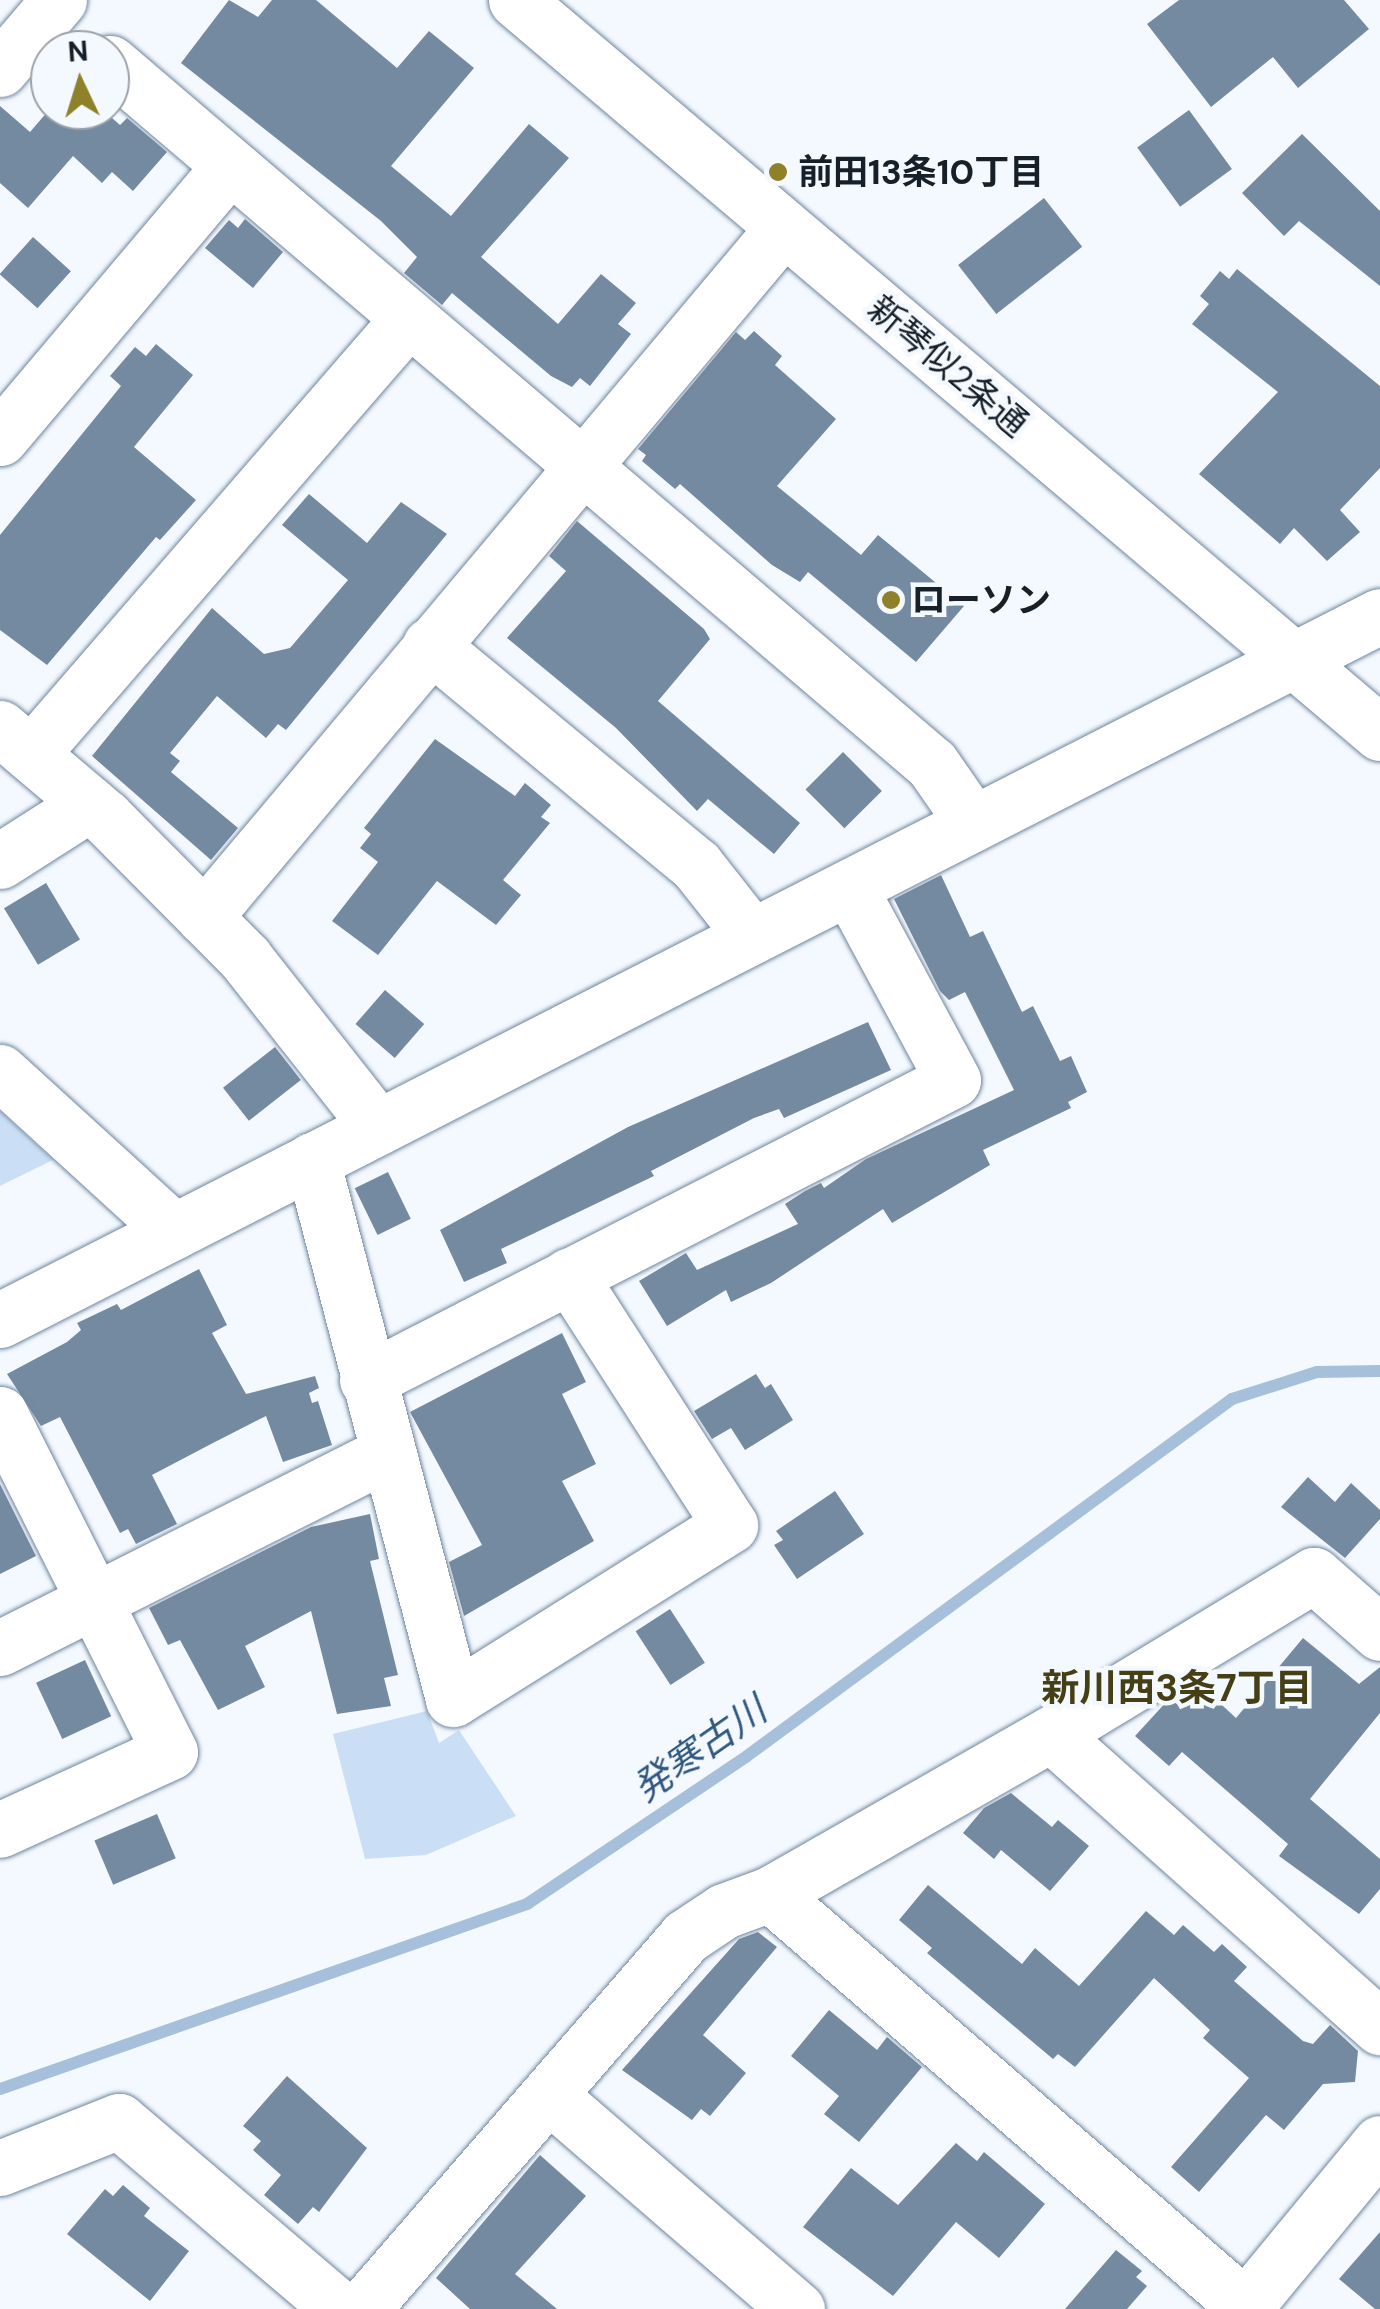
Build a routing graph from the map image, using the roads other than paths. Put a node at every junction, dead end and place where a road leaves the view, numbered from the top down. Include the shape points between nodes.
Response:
1 (516, 0) edge
2 (54, 6) edge
3 (76, 30) edge
4 (0, 69) edge
5 (130, 80) edge
6 (230, 166) junction
7 (784, 227) junction
8 (409, 318) junction
9 (0, 438) edge
10 (581, 464) junction
11 (1380, 616) edge
12 (430, 645) junction
13 (1294, 659) junction
14 (1380, 732) edge
15 (15, 741) edge
16 (89, 804) junction
17 (973, 823) junction
18 (0, 860) edge
19 (848, 887) junction
20 (204, 917) junction
21 (752, 936) junction
22 (0, 1072) edge
23 (378, 1127) junction
24 (312, 1160) junction
25 (174, 1231) junction
26 (569, 1276) junction
27 (0, 1320) edge
28 (367, 1380) junction
29 (0, 1414) edge
30 (386, 1454) junction
31 (95, 1599) junction
32 (1380, 1633) edge
33 (0, 1648) edge
34 (1050, 1734) junction
35 (0, 1830) edge
36 (770, 1894) junction
37 (1380, 2027) edge
38 (550, 2097) junction
39 (1380, 2143) edge
40 (0, 2168) edge
41 (1245, 2308) edge
42 (340, 2309) edge
43 (362, 2309) edge
44 (797, 2309) edge

1 - 7 street, 新琴似2条通
2 - 3 street
2 - 4 street
5 - 6 street
6 - 8 street
6 - 9 street
7 - 10 street
7 - 13 street, 新琴似2条通
8 - 10 street
8 - 15 street
10 - 12 street
10 - 17 street via 932,764
11 - 13 street
12 - 20 street
12 - 21 street via 696,865
13 - 14 street, 新琴似2条通
13 - 17 street
15 - 16 street
16 - 18 street
16 - 20 street
17 - 19 street
19 - 21 street
19 - 26 street via 953,1080
20 - 23 street
21 - 23 street
22 - 25 street
23 - 24 street
24 - 25 street
24 - 28 street
25 - 27 street
26 - 28 street
26 - 30 street via 730,1525 453,1699
28 - 30 street
29 - 31 street
30 - 31 street
31 - 33 street
31 - 35 street via 170,1752
32 - 34 street via 1314,1575
34 - 36 street
34 - 37 street
36 - 38 street via 724,1912 685,1938
36 - 41 street
38 - 43 street
38 - 44 street
39 - 41 street
40 - 42 street via 118,2120

